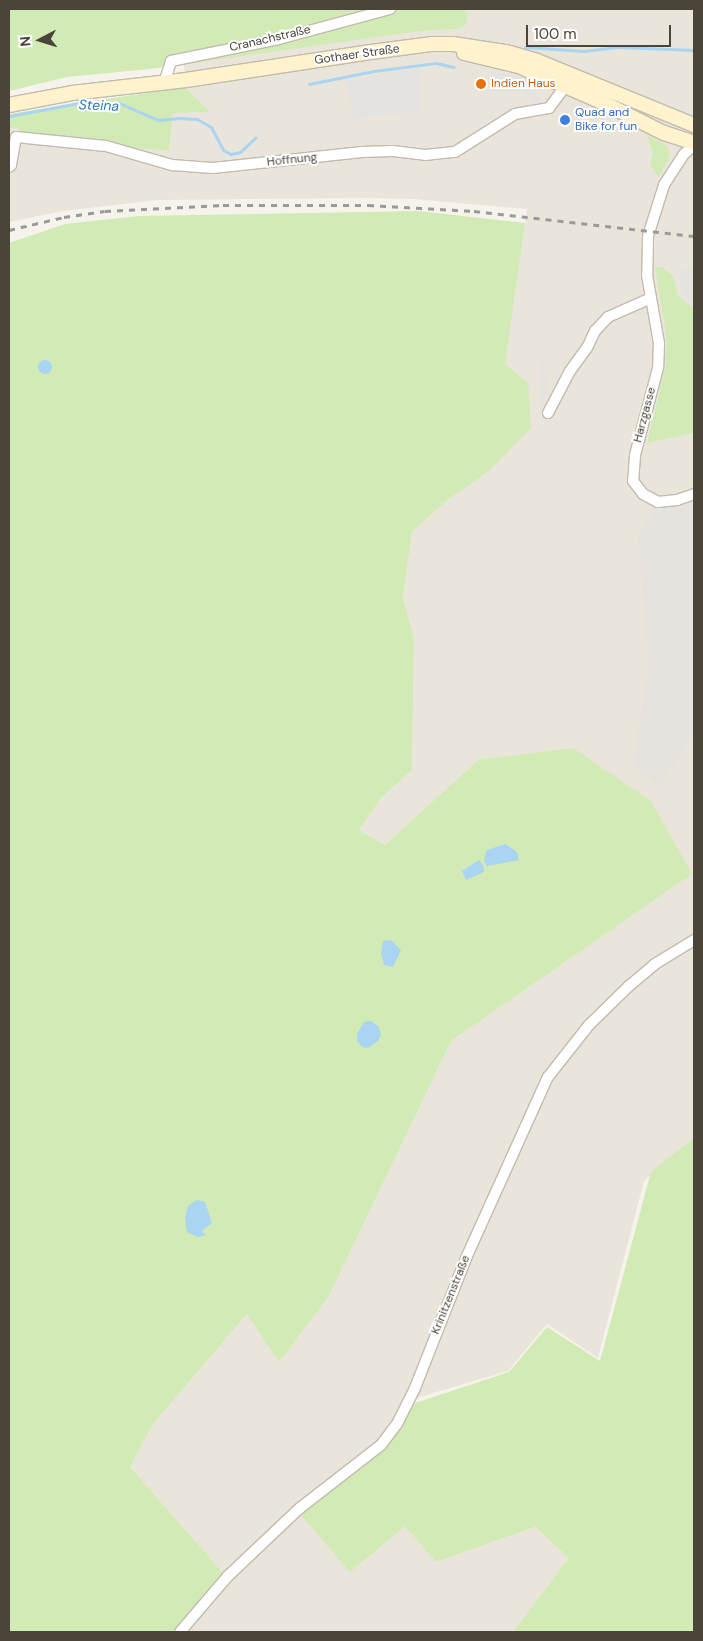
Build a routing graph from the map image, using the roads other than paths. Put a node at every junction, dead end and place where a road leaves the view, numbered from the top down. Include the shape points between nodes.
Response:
1 (390, 9) edge
2 (569, 80) junction
3 (164, 82) junction
4 (9, 105) edge
5 (694, 125) edge
6 (694, 144) edge
7 (9, 167) edge
8 (649, 299) junction
9 (548, 413) dead end
10 (694, 494) edge
11 (694, 940) edge
12 (180, 1632) edge

1 - 3 street, Cranachstraße via 279,39 171,61
2 - 3 main road, Gothaer Straße via 500,60 418,47
2 - 5 main road
2 - 6 main road via 664,132
2 - 7 street, Hoffnung via 549,108 515,114 455,152 425,155 362,152 212,168 172,165 106,146 16,137
3 - 4 main road, Gothaer Straße
6 - 8 street, Harzgasse via 669,176 653,219 647,249
8 - 9 street via 608,317 595,331
8 - 10 street, Harzgasse via 658,343 658,368 634,455 633,481 643,494 658,502
11 - 12 street, Krinitzenstraße via 655,964 623,991 589,1025 548,1077 467,1256 415,1388 397,1424 380,1445 300,1508 228,1576

